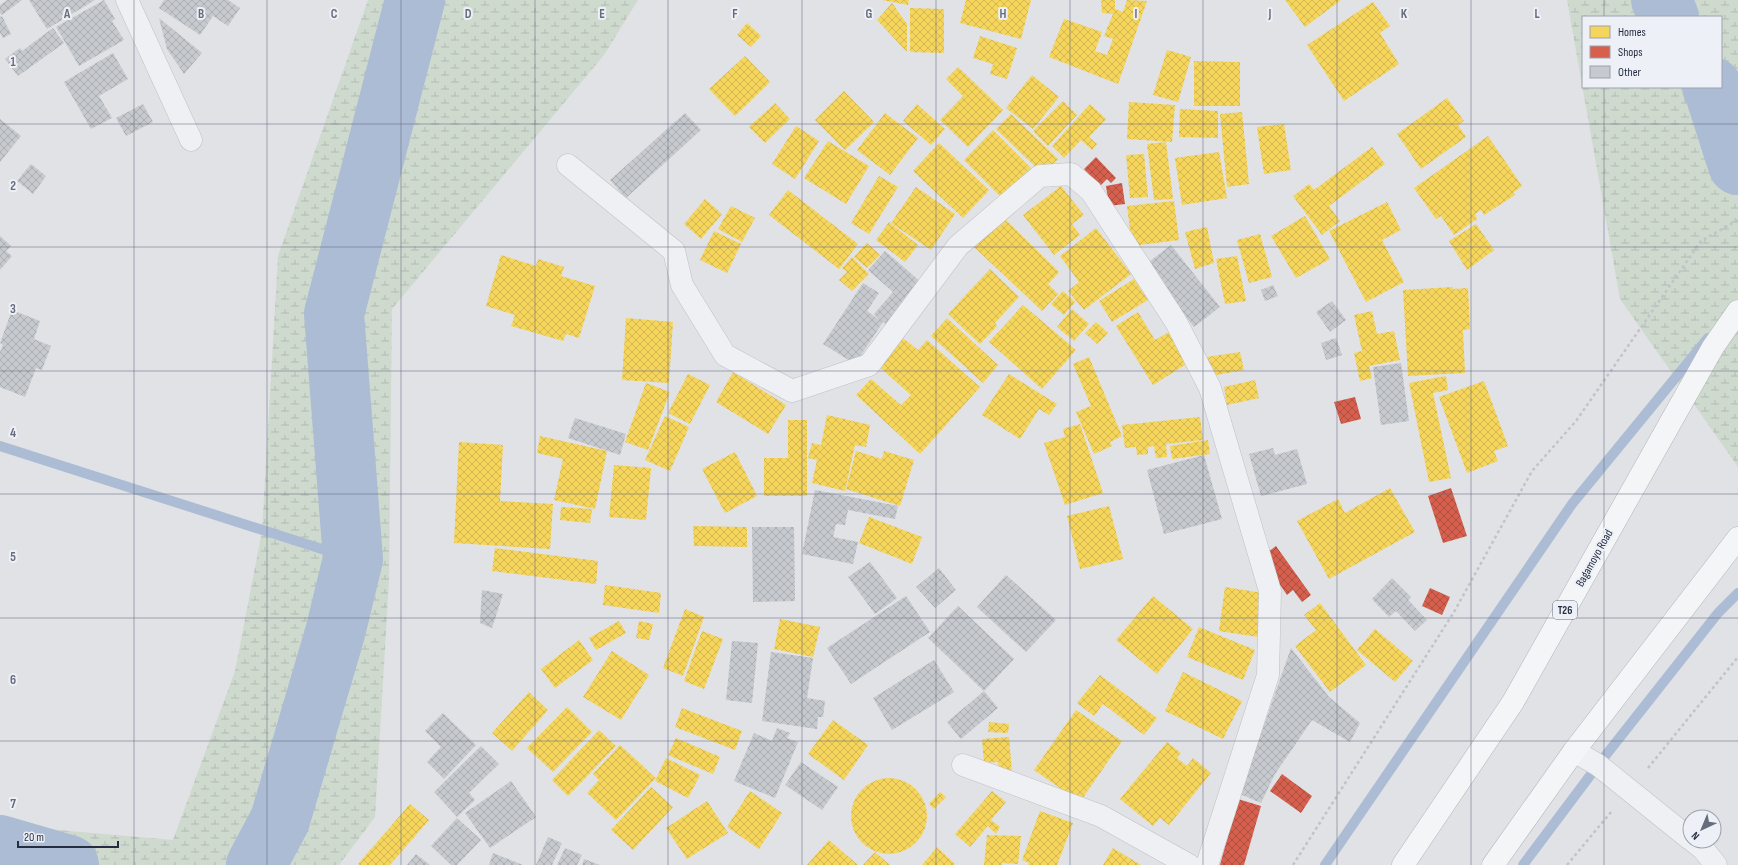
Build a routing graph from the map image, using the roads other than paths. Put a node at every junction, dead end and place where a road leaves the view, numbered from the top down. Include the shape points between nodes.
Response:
1 (127, 0) edge
2 (191, 140) dead end
3 (568, 165) dead end
4 (1738, 312) edge
5 (1738, 538) edge
6 (1574, 751) junction
7 (963, 765) dead end
8 (1682, 833) edge
9 (1703, 849) edge
10 (1189, 865) edge
11 (1207, 865) edge
12 (1403, 865) edge
13 (1493, 865) edge
14 (1716, 865) edge

1 - 2 lane
3 - 11 lane via 674,251 682,285 725,355 792,391 869,365 958,246 1040,176 1070,174 1091,191 1176,322 1210,388 1270,591 1268,675
4 - 12 highway, Bagamoyo Road / T26 via 1713,347 1513,702
5 - 6 highway
6 - 8 lane via 1598,766
6 - 13 highway
7 - 10 lane via 1101,816
9 - 14 lane

